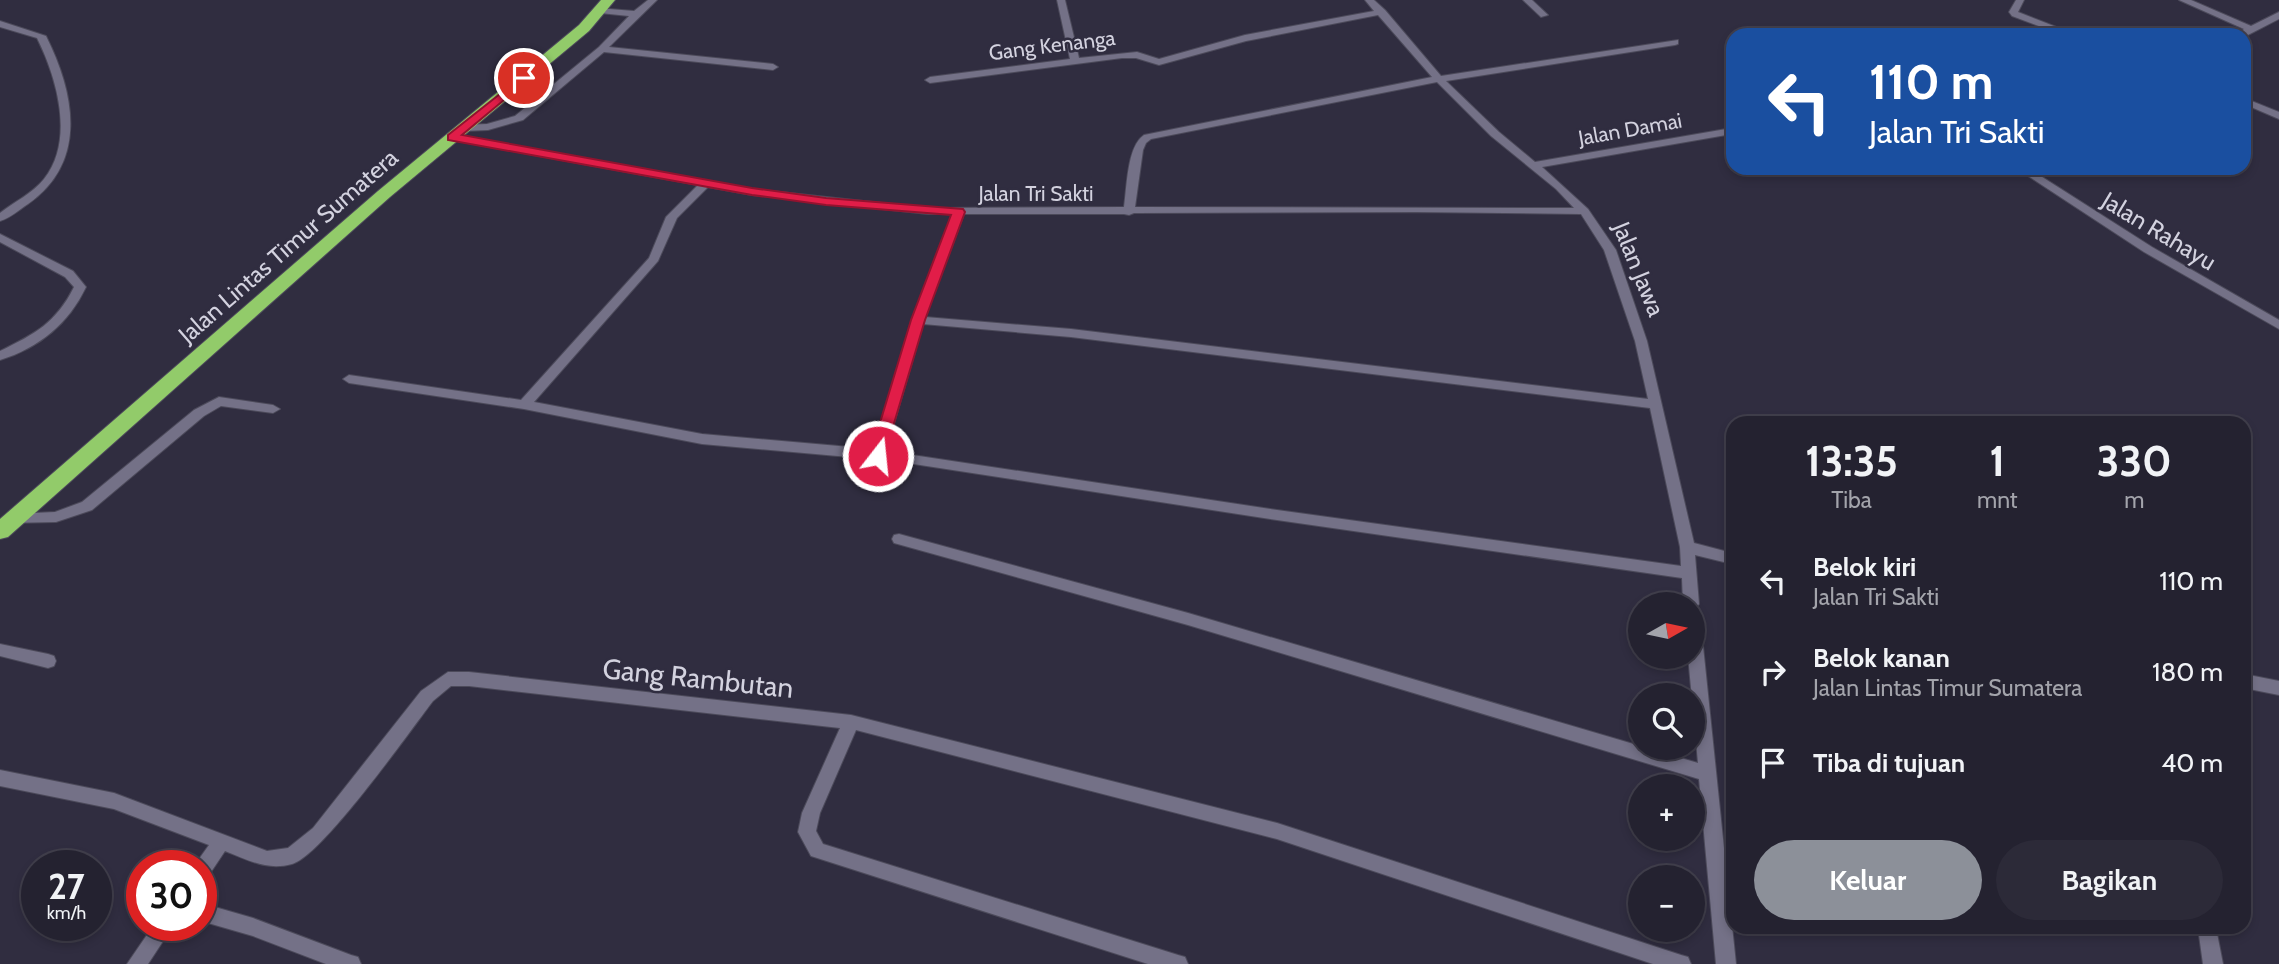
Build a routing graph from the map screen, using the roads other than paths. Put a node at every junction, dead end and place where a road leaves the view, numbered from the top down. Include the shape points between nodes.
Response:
1 (653, 0) edge
2 (1061, 0) edge
3 (1369, 0) edge
4 (1527, 0) edge
5 (2020, 0) edge
6 (2183, 0) edge
7 (604, 5) edge
8 (1382, 12) junction
9 (636, 14) junction
10 (1544, 15) dead end
11 (2279, 15) edge
12 (0, 24) edge
13 (2053, 28) edge
14 (2249, 28) edge
15 (2251, 29) edge
16 (1675, 42) dead end
17 (602, 50) junction
18 (1075, 62) junction
19 (773, 66) dead end
20 (1439, 79) junction
21 (930, 80) dead end
22 (2251, 104) edge
23 (2279, 116) edge
24 (1726, 132) edge
25 (458, 133) junction
26 (1534, 165) junction
27 (2032, 175) edge
28 (706, 183) junction
29 (1584, 211) junction
30 (959, 212) junction
31 (1129, 212) junction
32 (0, 218) edge
33 (0, 237) edge
34 (918, 320) junction
35 (2279, 325) edge
36 (0, 356) edge
37 (349, 379) dead end
38 (1655, 404) junction
39 (524, 405) junction
40 (273, 409) dead end
41 (878, 456) junction
42 (6, 525) edge
43 (899, 540) dead end
44 (1687, 547) junction
45 (1726, 557) edge
46 (1687, 573) junction
47 (1689, 592) edge
48 (0, 650) edge
49 (48, 661) dead end
50 (1697, 669) edge
51 (2251, 682) edge
52 (2279, 688) edge
53 (851, 722) junction
54 (1708, 774) junction
55 (0, 778) edge
56 (221, 842) junction
57 (216, 850) edge
58 (217, 917) edge
59 (2208, 934) edge
60 (153, 941) edge
61 (137, 964) edge
62 (351, 964) edge
63 (1178, 964) edge
64 (1681, 964) edge
65 (1726, 964) edge
66 (2213, 964) edge

1 - 9 street
2 - 18 street
3 - 8 street, Jalan Jawa
4 - 10 street
5 - 13 street via 2015,14
6 - 14 street
7 - 9 street
7 - 25 highway, Jalan Lintas Timur Sumatera via 584,28
8 - 18 street, Gang Kenanga via 1245,38 1159,62 1130,55
8 - 20 street, Jalan Jawa
9 - 17 street
11 - 15 street
12 - 32 street via 41,36 51,53 67,123 60,157 47,182
16 - 20 street
17 - 19 street
17 - 25 street via 519,118
18 - 21 street, Gang Kenanga
20 - 26 street, Jalan Jawa via 1494,134
20 - 31 street via 1148,137 1139,150
22 - 23 street
24 - 26 street, Jalan Damai
25 - 28 street, Jalan Tri Sakti
25 - 42 highway, Jalan Lintas Timur Sumatera
26 - 29 street, Jalan Jawa
27 - 35 street, Jalan Rahayu
28 - 30 street, Jalan Tri Sakti via 826,202
28 - 39 street via 672,217 654,259
29 - 31 street, Jalan Tri Sakti
29 - 38 street, Jalan Jawa via 1600,231 1619,274
30 - 31 street, Jalan Tri Sakti
30 - 34 street
33 - 36 street via 68,274 80,288 71,308 50,330
34 - 38 street via 1071,333
34 - 41 street
37 - 39 street
38 - 44 street, Jalan Jawa
39 - 41 street via 702,439
40 - 42 street via 219,401 87,506 56,517
41 - 46 street
43 - 54 street via 1188,619
44 - 45 street
44 - 46 street, Jalan Jawa
46 - 47 street, Jalan Jawa
48 - 49 street
50 - 54 street
51 - 52 street
53 - 56 street, Gang Rambutan via 448,679 427,696 319,834 292,856 267,859
53 - 63 street via 811,813 807,832 817,850
53 - 64 street, Gang Rambutan via 1277,831
54 - 65 street
55 - 56 street, Gang Rambutan via 114,801
56 - 57 street
58 - 62 street
59 - 66 street
60 - 61 street

